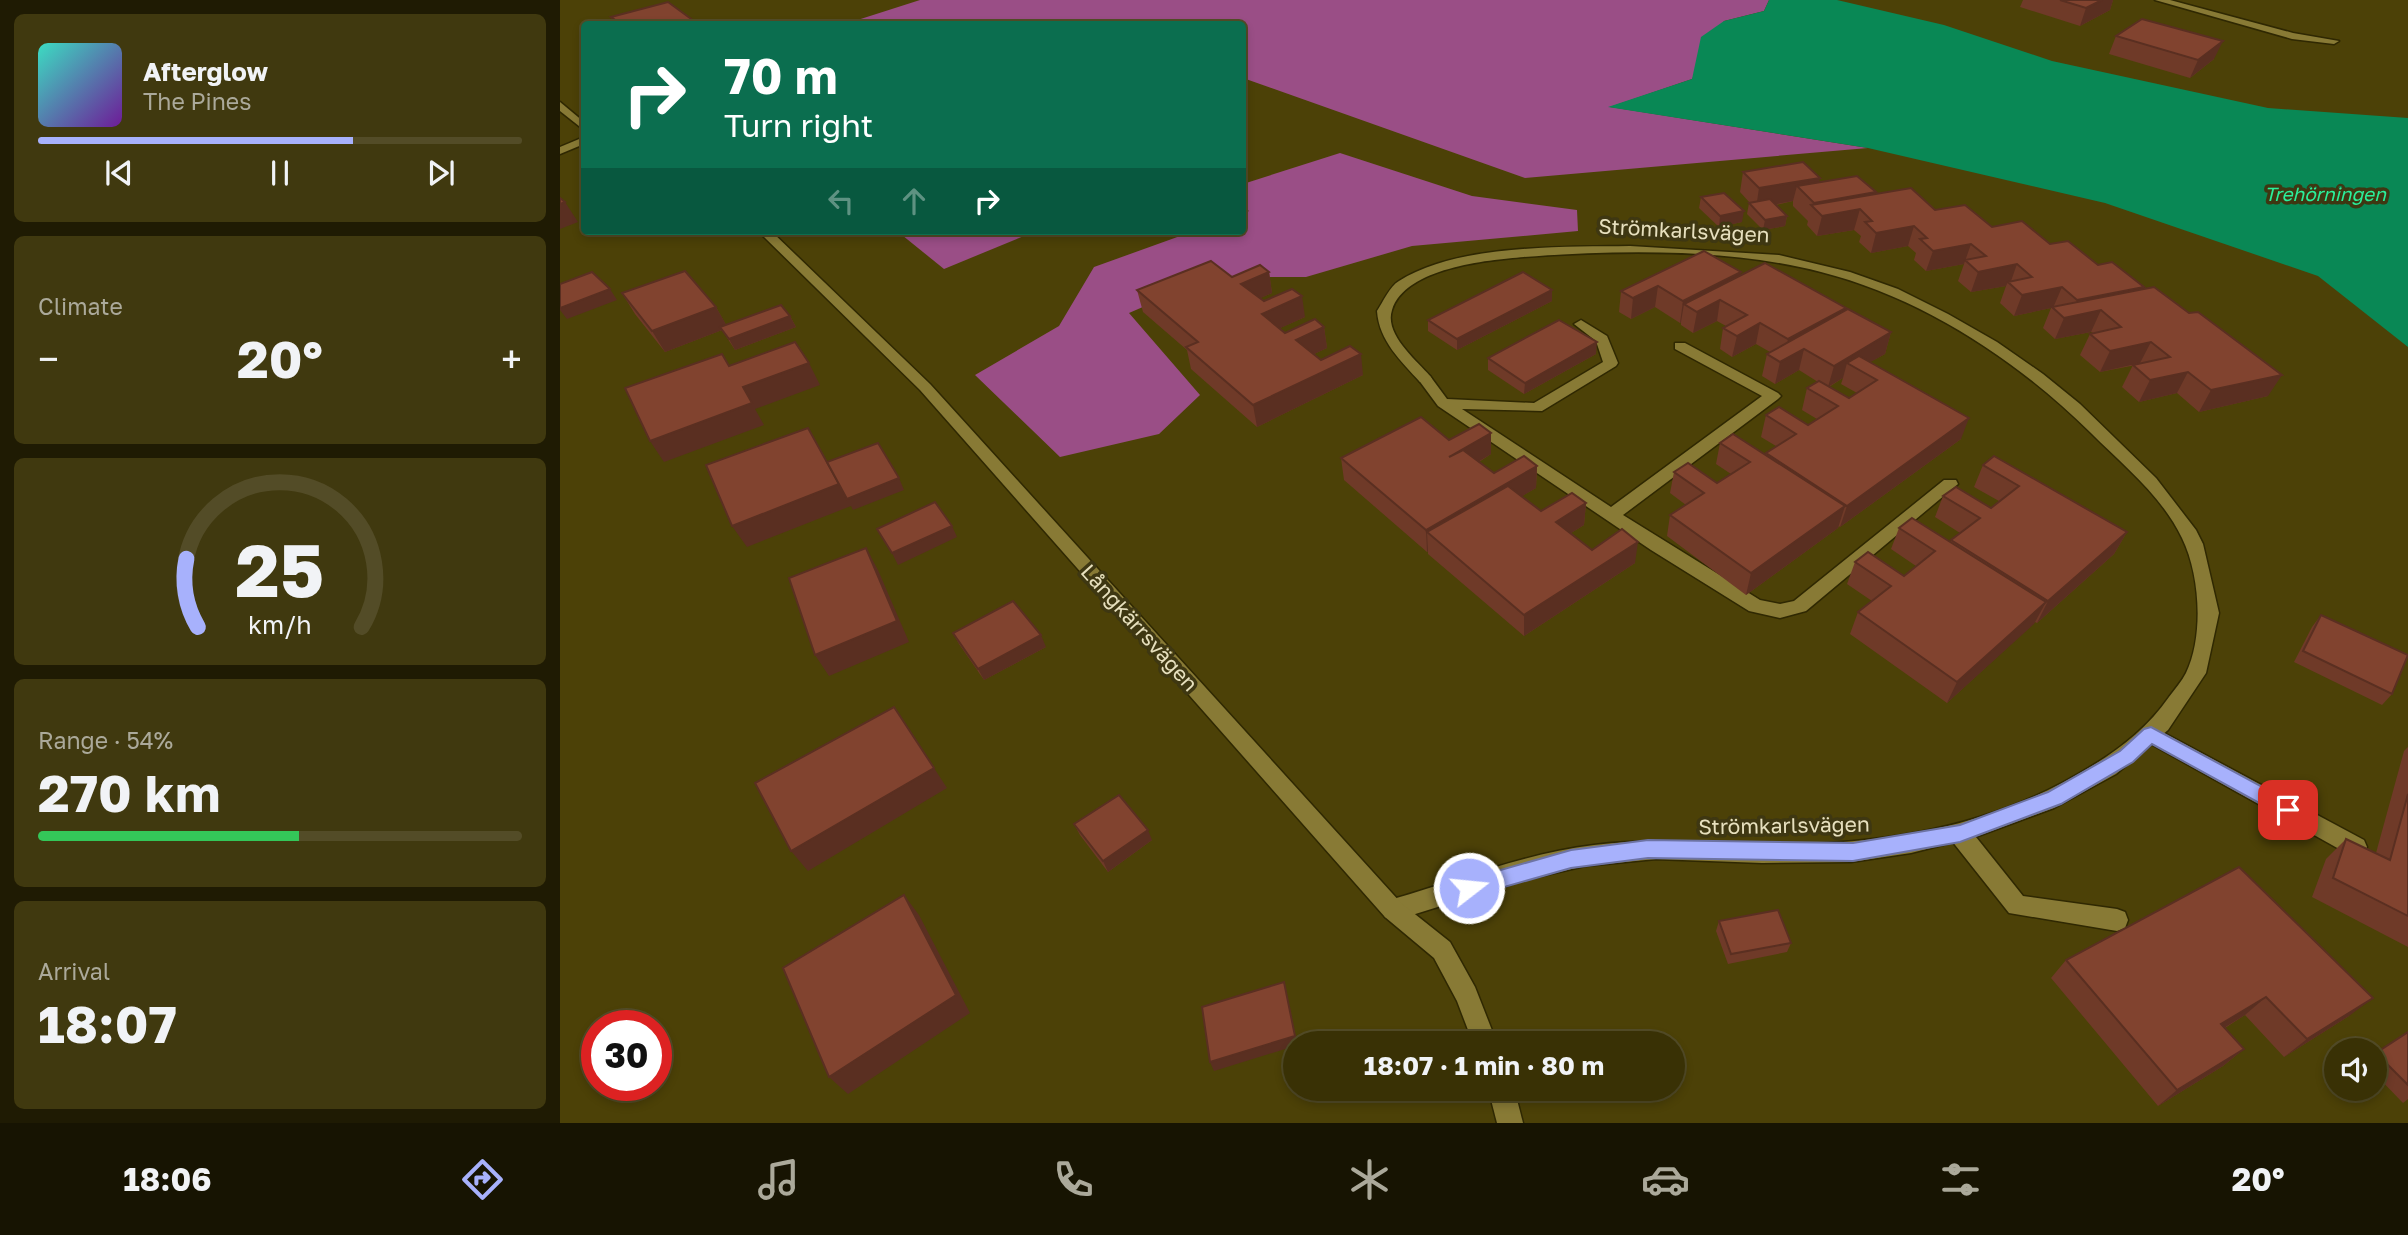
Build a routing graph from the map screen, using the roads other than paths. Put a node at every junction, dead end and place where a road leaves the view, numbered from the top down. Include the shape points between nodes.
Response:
1 (2160, 0) edge
2 (2334, 41) dead end
3 (560, 105) edge
4 (581, 124) edge
5 (581, 141) edge
6 (560, 151) edge
7 (768, 235) edge
8 (1581, 324) dead end
9 (1680, 346) dead end
10 (1443, 403) junction
11 (1950, 484) dead end
12 (1611, 515) junction
13 (2151, 734) junction
14 (1960, 834) junction
15 (2356, 847) edge
16 (1393, 910) junction
17 (2117, 920) dead end
18 (1480, 1031) edge
19 (1504, 1101) edge
20 (1510, 1123) edge

1 - 2 street via 2292,36
3 - 4 street
5 - 6 street
7 - 16 street, Långkärrsvägen via 925,387
8 - 10 street via 1602,339 1611,363 1537,408
9 - 12 street via 1773,396
10 - 12 street
10 - 13 street, Strömkarlsvägen via 1398,348 1384,313 1389,296 1420,274 1452,263 1575,249 1726,253 1780,259 1863,280 1936,312 2058,393 2151,482 2192,539 2208,603 2206,652 2179,707
11 - 12 street via 1800,606 1780,611 1755,606
13 - 14 street, Strömkarlsvägen via 2126,757 2055,798
13 - 15 street
14 - 16 street, Strömkarlsvägen via 1853,852 1648,849 1571,859
14 - 17 street via 2017,906
16 - 18 street, Långkärrsvägen via 1442,950
19 - 20 street

